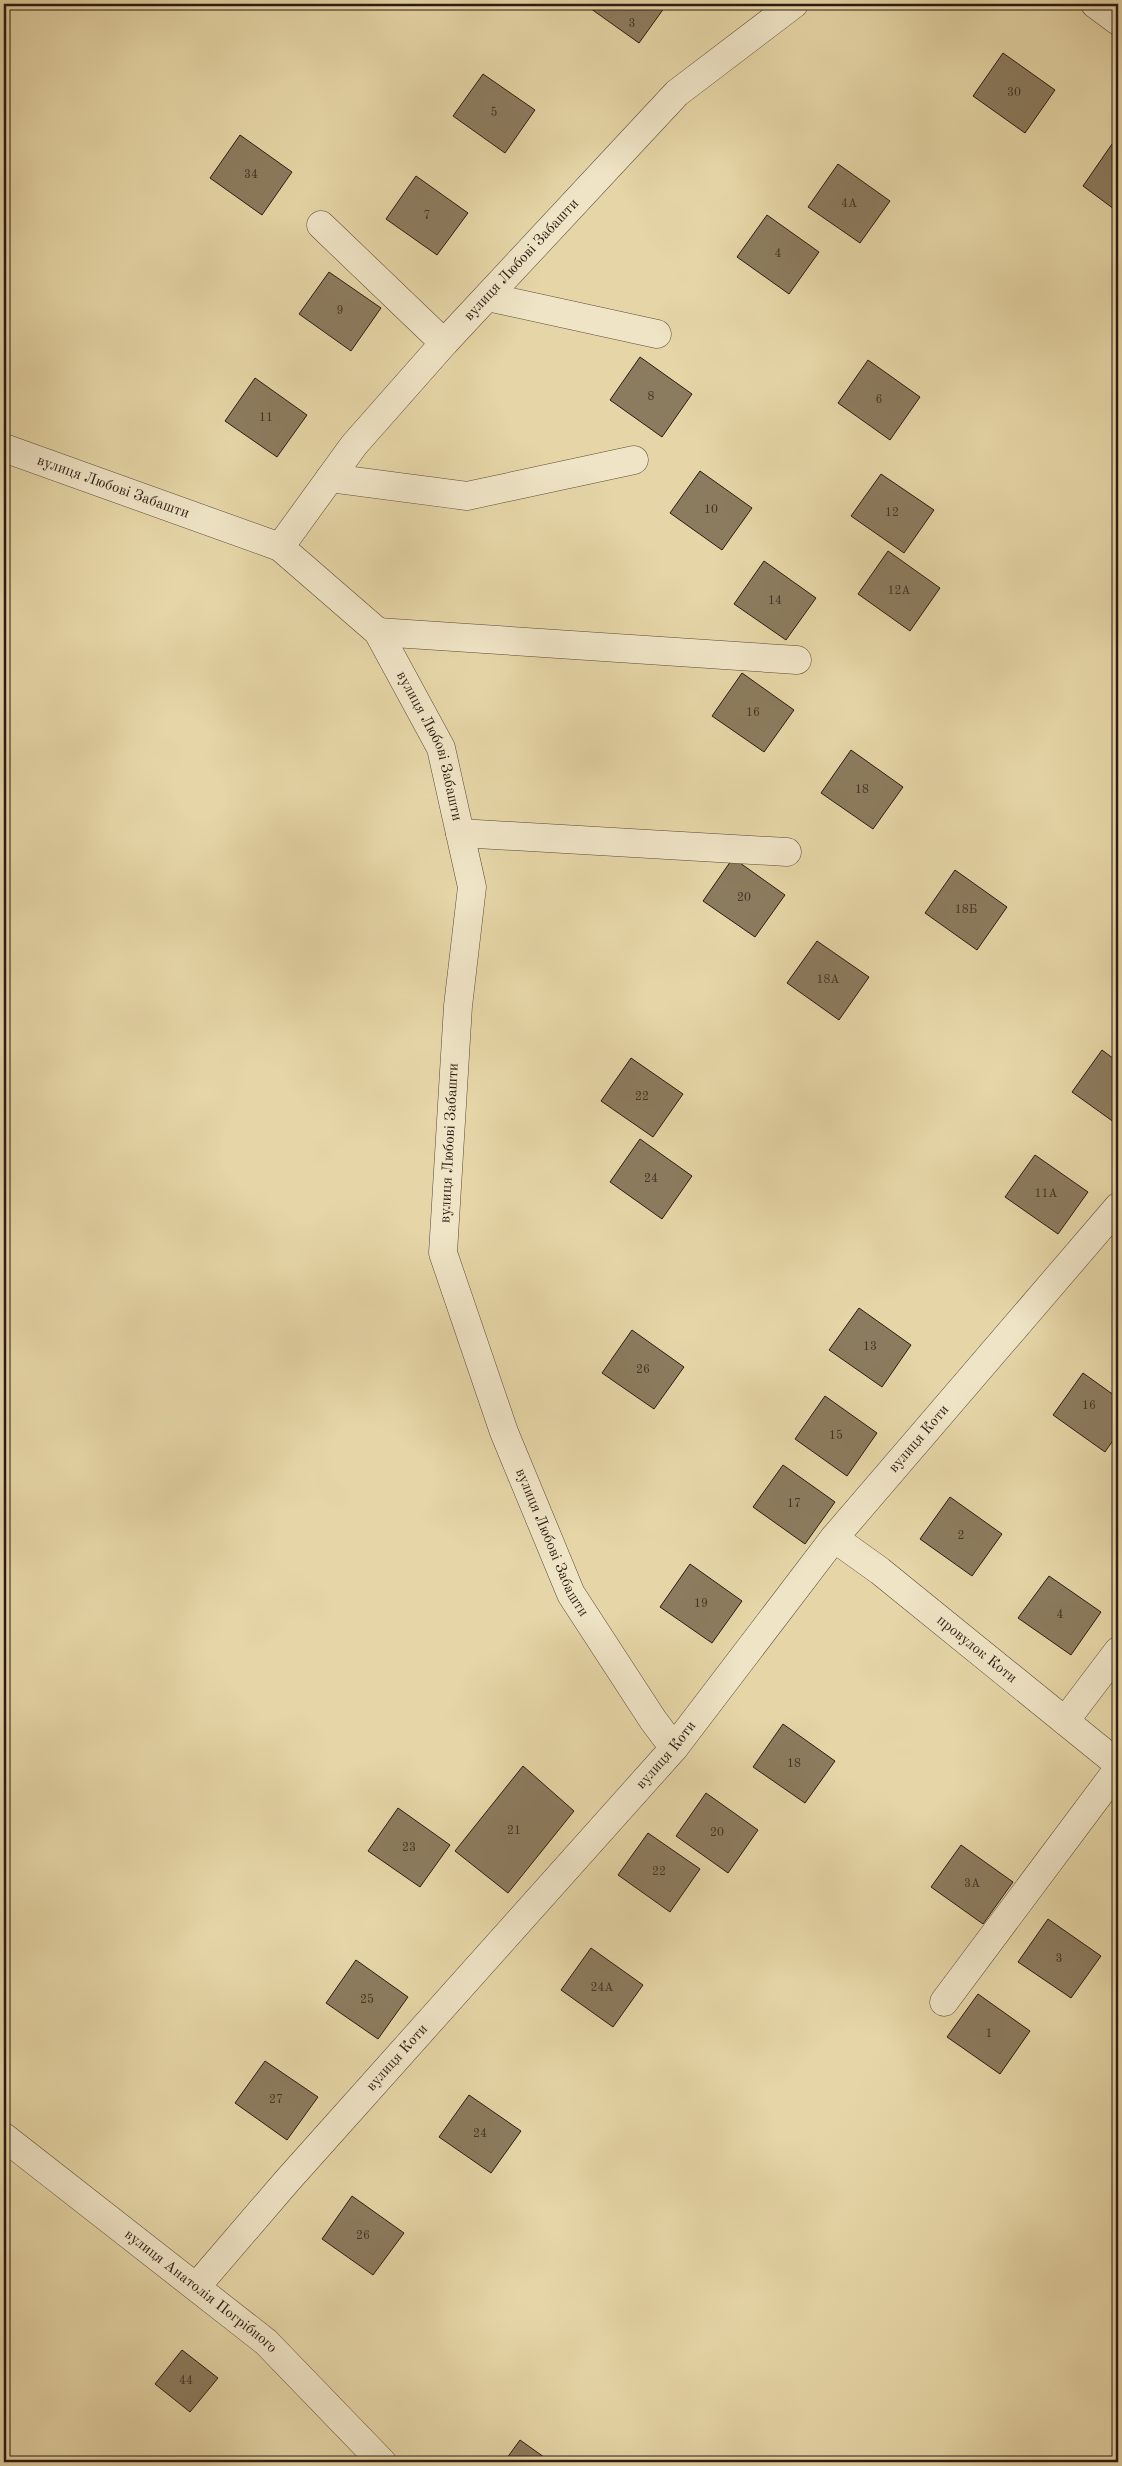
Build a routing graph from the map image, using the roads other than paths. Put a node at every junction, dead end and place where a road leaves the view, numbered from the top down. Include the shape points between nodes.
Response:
1 (794, 4) edge
2 (1095, 4) edge
3 (1118, 21) edge
4 (321, 225) dead end
5 (488, 297) junction
6 (657, 334) dead end
7 (444, 343) junction
8 (4, 448) edge
9 (634, 460) dead end
10 (330, 478) junction
11 (280, 548) junction
12 (378, 632) junction
13 (797, 660) dead end
14 (460, 833) junction
15 (787, 852) dead end
16 (1118, 1207) edge
17 (834, 1538) junction
18 (1118, 1651) edge
19 (1066, 1721) junction
20 (674, 1748) junction
21 (1118, 1764) edge
22 (1118, 1769) edge
23 (944, 2002) dead end
24 (4, 2137) edge
25 (196, 2287) junction
26 (382, 2462) edge

1 - 5 street, вулиця Любові Забашти via 677,93
2 - 3 street
4 - 7 street
5 - 6 street
5 - 7 street, вулиця Любові Забашти
7 - 10 street, вулиця Любові Забашти via 354,445
8 - 11 street, вулиця Любові Забашти
9 - 10 street via 467,496
10 - 11 street, вулиця Любові Забашти
11 - 12 street, вулиця Любові Забашти
12 - 13 street
12 - 14 street, вулиця Любові Забашти via 441,748
14 - 15 street
14 - 20 street, вулиця Любові Забашти via 472,887 458,1006 444,1254 504,1432 571,1594
16 - 17 street, вулиця Коти
17 - 19 street, провулок Коти via 880,1571
17 - 20 street, вулиця Коти
18 - 19 street
19 - 21 street, провулок Коти
20 - 25 street, вулиця Коти
22 - 23 street
24 - 25 street, вулиця Анатолія Погрібного
25 - 26 street, вулиця Анатолія Погрібного via 266,2342

